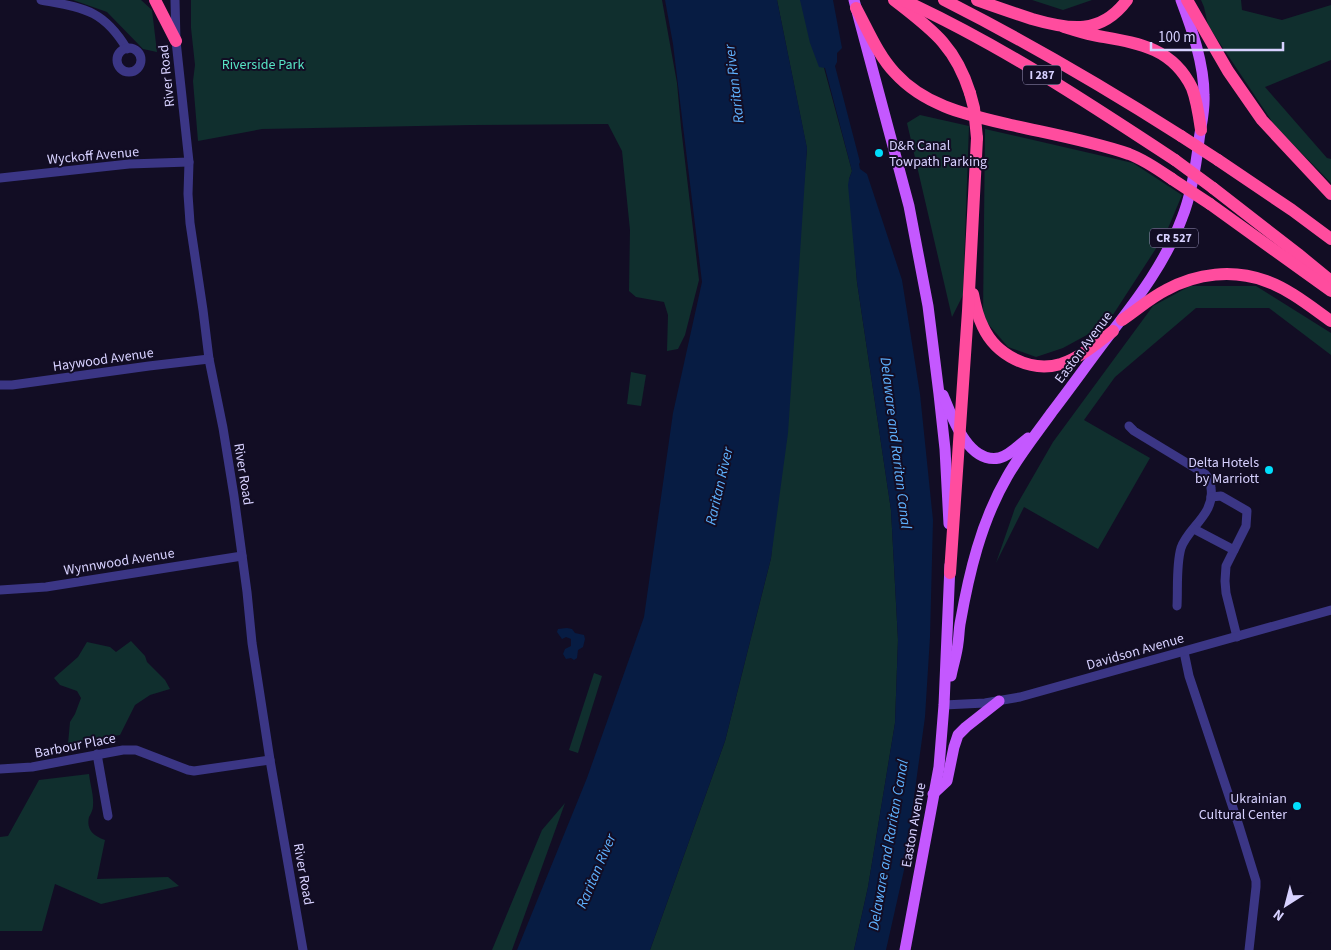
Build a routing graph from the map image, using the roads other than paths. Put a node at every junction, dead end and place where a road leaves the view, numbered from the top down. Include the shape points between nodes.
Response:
1 (41, 0) edge
2 (155, 0) edge
3 (175, 0) edge
4 (894, 0) edge
5 (903, 0) edge
6 (944, 0) edge
7 (977, 0) edge
8 (1127, 0) edge
9 (1181, 0) edge
10 (1187, 0) edge
11 (855, 4) edge
12 (1064, 28) junction
13 (176, 41) junction
14 (126, 48) dead end
15 (1201, 130) junction
16 (189, 162) junction
17 (0, 178) edge
18 (1331, 194) edge
19 (1331, 239) edge
20 (970, 279) junction
21 (1331, 281) edge
22 (1331, 291) edge
23 (1122, 320) junction
24 (1331, 321) edge
25 (1113, 331) junction
26 (209, 359) junction
27 (938, 379) junction
28 (0, 385) edge
29 (1129, 426) dead end
30 (1041, 427) junction
31 (960, 432) junction
32 (1211, 497) junction
33 (1194, 529) junction
34 (1234, 550) junction
35 (242, 556) junction
36 (950, 573) junction
37 (0, 590) edge
38 (1177, 606) dead end
39 (1331, 610) edge
40 (1237, 637) junction
41 (1184, 652) junction
42 (999, 702) junction
43 (944, 705) junction
44 (97, 754) junction
45 (270, 760) junction
46 (0, 769) edge
47 (934, 794) junction
48 (108, 816) dead end
49 (303, 950) edge
50 (905, 950) edge
51 (1249, 950) edge

1 - 14 street via 72,6 101,17 110,24
2 - 13 highway
3 - 13 street, River Road
4 - 20 highway, bridge via 944,42 959,64 970,93 977,138
5 - 21 highway, I 287, bridge via 1032,68 1175,160
6 - 19 highway, I 287, bridge via 1132,105 1285,205
7 - 12 highway
8 - 12 highway via 1108,19 1082,28
9 - 15 main road, Easton Avenue / CR 527 via 1202,73 1204,113
10 - 18 highway via 1228,71 1262,120
11 - 22 highway, bridge via 887,63 907,84 931,101 945,108 1131,155 1210,204
11 - 27 main road, Easton Avenue / CR 527 via 909,206
12 - 15 highway via 1136,42 1174,63 1192,89
13 - 16 street, River Road
15 - 23 main road, Easton Avenue / CR 527 via 1183,217 1157,269
16 - 17 street, Wyckoff Avenue via 129,164
16 - 26 street, River Road via 190,223
20 - 25 highway via 979,318 990,340 1022,363 1034,366 1060,364 1085,352
20 - 31 highway
23 - 24 highway via 1165,290 1218,273 1267,281
23 - 25 main road, Easton Avenue / CR 527
25 - 30 main road, Easton Avenue / CR 527
26 - 28 street, Haywood Avenue
26 - 35 street, River Road via 226,445
27 - 31 main road
27 - 36 main road, Easton Avenue / CR 527 via 945,449
29 - 32 street via 1204,474 1211,483
30 - 31 main road via 1006,456 999,458 984,457 976,452
30 - 43 main road, Easton Avenue / CR 527 via 1007,477 978,544
31 - 36 highway
32 - 33 street
32 - 34 street via 1222,496 1247,511 1246,526
33 - 34 street
33 - 38 street via 1180,549
34 - 40 street via 1226,566 1225,581
35 - 37 street, Wynnwood Avenue via 46,587
35 - 45 street, River Road
36 - 43 main road, Easton Avenue / CR 527
39 - 40 street, Davidson Avenue
40 - 41 street, Davidson Avenue
41 - 42 street, Davidson Avenue
41 - 51 street via 1256,881
42 - 43 street, Davidson Avenue
42 - 47 main road via 958,735 947,781
43 - 47 main road, Easton Avenue / CR 527
44 - 45 street, Barbour Place via 136,750 194,771
44 - 46 street, Barbour Place via 32,768
44 - 48 street
45 - 49 street, River Road
47 - 50 main road, Easton Avenue / CR 527

